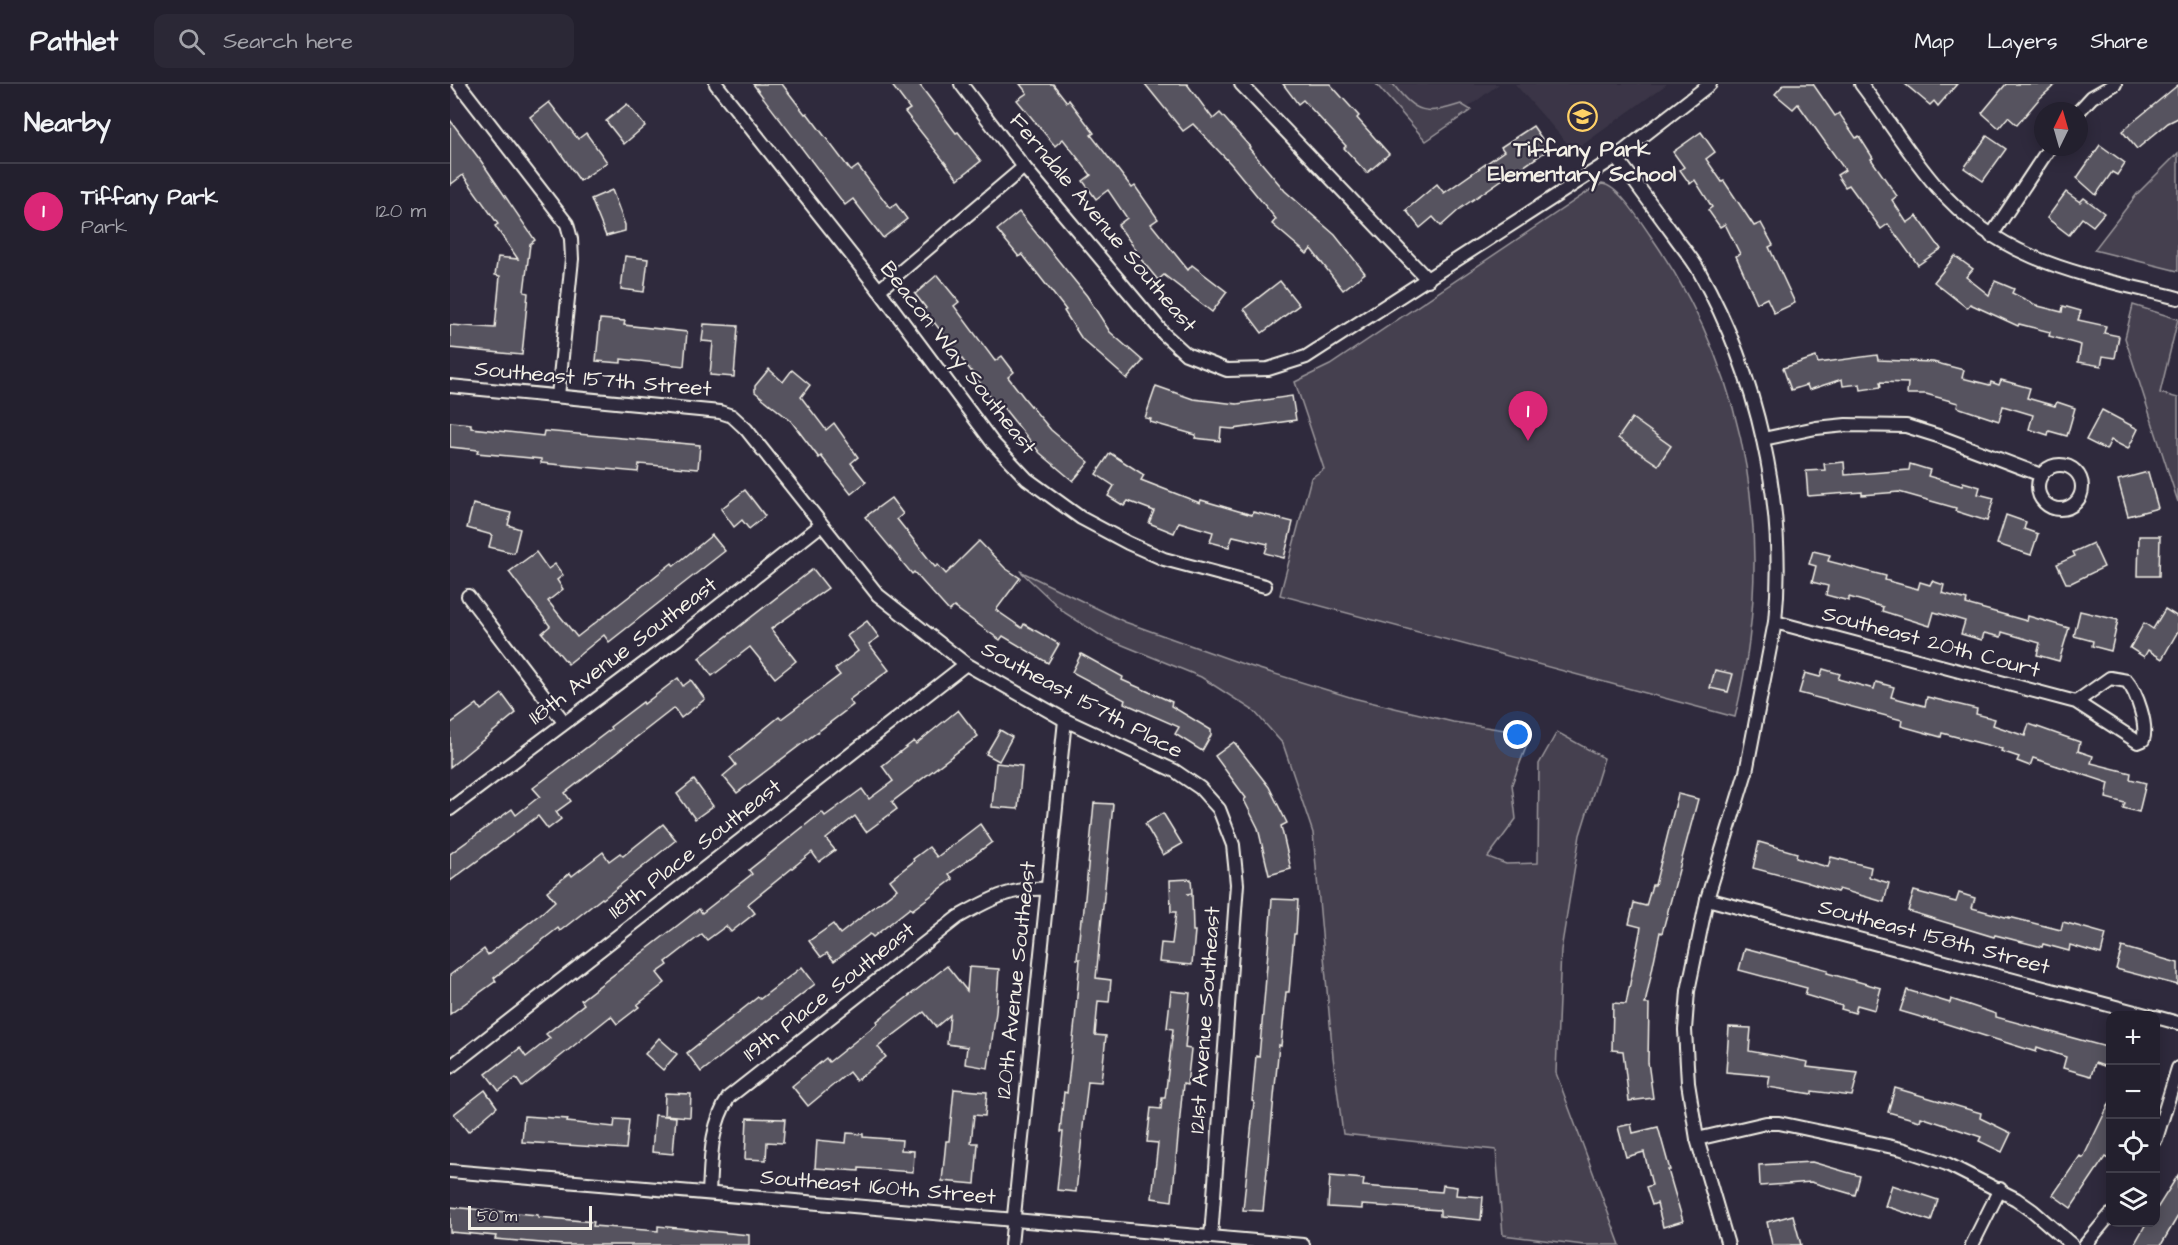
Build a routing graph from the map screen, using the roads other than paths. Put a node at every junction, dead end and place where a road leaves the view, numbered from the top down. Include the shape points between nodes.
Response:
1 (459, 84) edge
2 (716, 84) edge
3 (961, 84) edge
4 (1241, 84) edge
5 (1710, 84) edge
6 (1861, 84) edge
7 (2115, 84) edge
8 (2087, 102) edge
9 (2044, 156) edge
10 (1616, 157) junction
11 (1024, 167) junction
12 (1991, 236) junction
13 (1428, 280) junction
14 (879, 290) junction
15 (2178, 298) edge
16 (450, 386) edge
17 (558, 396) junction
18 (732, 416) joint
19 (1763, 439) junction
20 (2041, 475) dead end
21 (821, 525) junction
22 (1265, 586) dead end
23 (468, 596) dead end
24 (1775, 622) junction
25 (966, 664) junction
26 (2076, 702) junction
27 (1065, 720) junction
28 (564, 722) junction
29 (450, 809) edge
30 (1219, 809) joint
31 (1047, 889) junction
32 (1707, 899) junction
33 (2132, 1011) edge
34 (2160, 1018) edge
35 (2178, 1023) edge
36 (450, 1067) edge
37 (2178, 1068) edge
38 (2160, 1126) edge
39 (1697, 1139) junction
40 (450, 1172) edge
41 (2000, 1189) junction
42 (709, 1193) junction
43 (1013, 1219) junction
44 (2106, 1220) edge
45 (1211, 1237) junction
46 (1011, 1245) edge
47 (1303, 1245) edge
48 (1728, 1245) edge
49 (1972, 1245) edge
50 (2072, 1245) edge
51 (2085, 1245) edge

1 - 17 street via 567,224 572,259
2 - 14 street, Beacon Way Southeast
3 - 11 street, Ferndale Avenue Southeast
4 - 13 street
5 - 10 street
6 - 12 street via 1937,188
7 - 8 street
9 - 12 street
10 - 13 street
10 - 19 street via 1699,269 1737,353
11 - 13 street, Ferndale Avenue Southeast via 1164,334 1186,354 1227,370 1268,369 1306,357
11 - 14 street
12 - 15 street via 2060,268
14 - 22 street, Beacon Way Southeast via 993,444 1027,479 1081,518 1128,543 1164,559
16 - 17 street, Southeast 157th Street
17 - 18 street, Southeast 157th Street
18 - 21 street, Southeast 157th Place
19 - 20 street via 1846,424 1906,426
19 - 24 street via 1777,548
21 - 25 street, Southeast 157th Place via 878,595
21 - 28 street, 118th Avenue Southeast
23 - 28 street
24 - 26 street, Southeast 20th Court
24 - 32 street via 1746,772
25 - 27 street, Southeast 157th Place
25 - 36 street, 118th Place Southeast
26 - 26 street, Southeast 20th Court via 2138,742 2143,740 2145,733 2135,690 2127,681 2110,678
27 - 30 street, Southeast 157th Place via 1175,771 1200,788
27 - 31 street, 120th Avenue Southeast
28 - 29 street, 118th Avenue Southeast
30 - 45 street, 121st Avenue Southeast via 1233,845 1236,884
31 - 42 street, 119th Place Southeast via 1029,888 994,897 958,917 729,1097 719,1111 712,1133
31 - 43 street, 120th Avenue Southeast
32 - 33 street, Southeast 158th Street
32 - 39 street via 1688,991 1685,1030
34 - 35 street
37 - 38 street
39 - 41 street via 1766,1123 1795,1125 1902,1149 1955,1167
39 - 48 street
40 - 42 street, Southeast 160th Street
41 - 49 street
41 - 50 street
42 - 43 street, Southeast 160th Street
43 - 45 street, Southeast 160th Street
43 - 46 street, 120th Avenue Southeast
44 - 51 street
45 - 47 street, Southeast 160th Street

